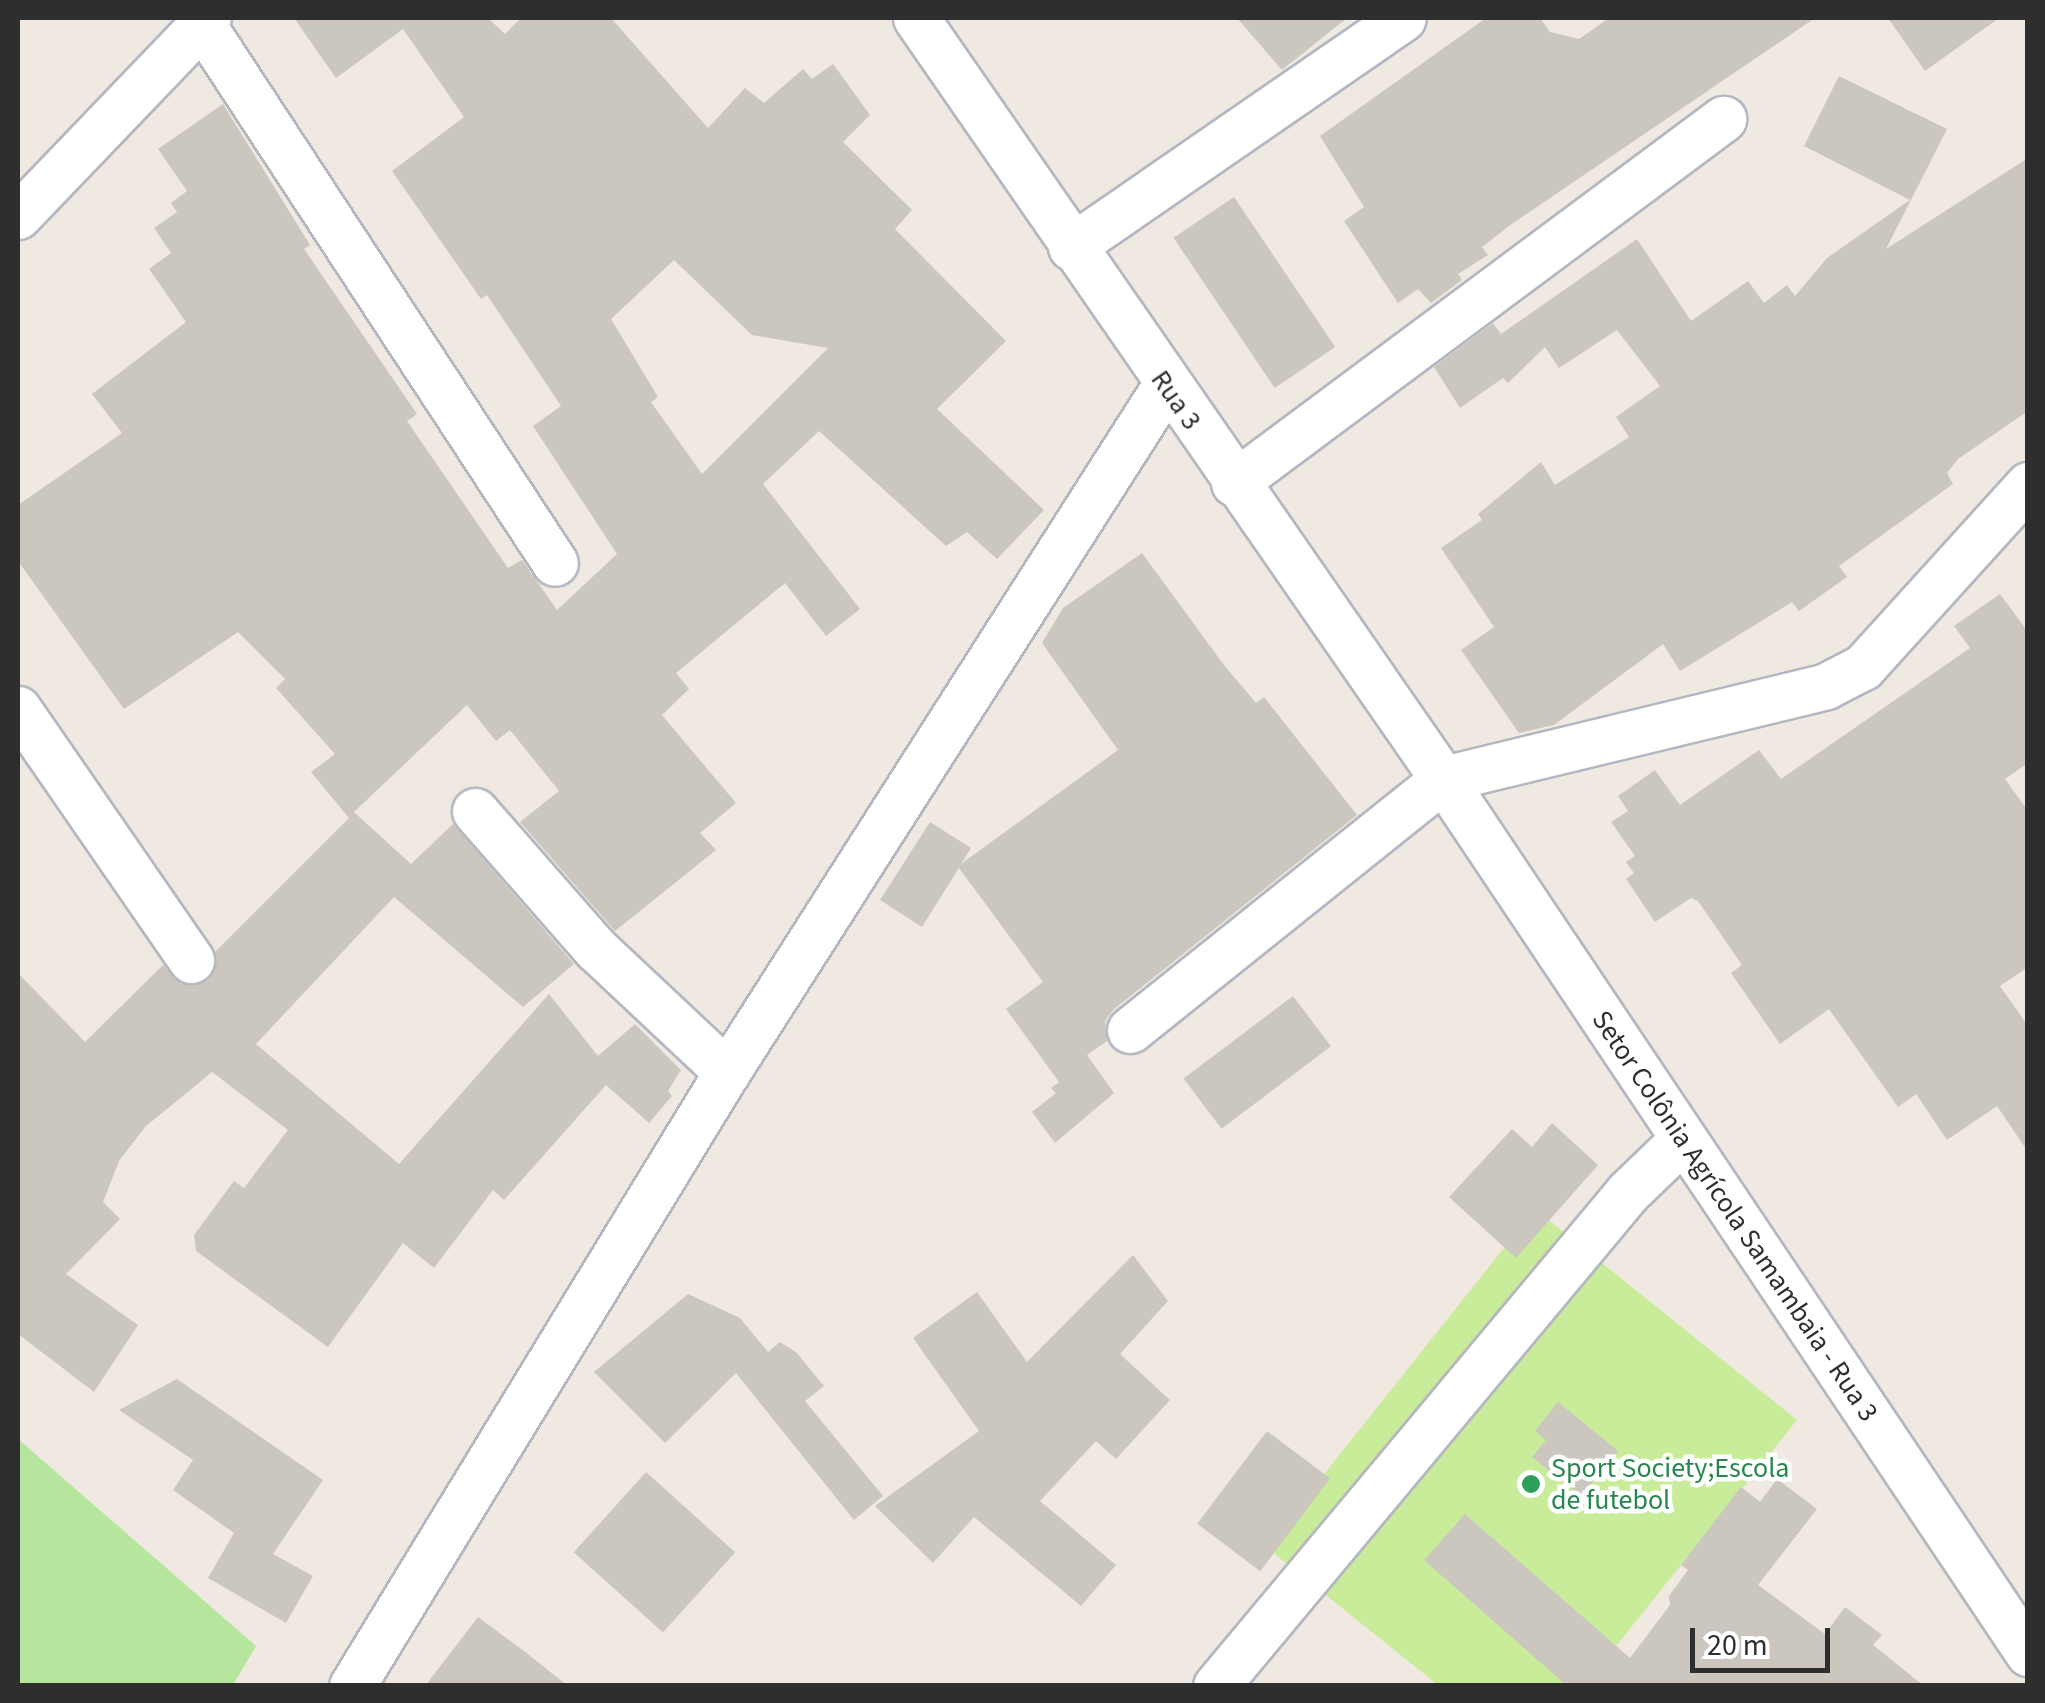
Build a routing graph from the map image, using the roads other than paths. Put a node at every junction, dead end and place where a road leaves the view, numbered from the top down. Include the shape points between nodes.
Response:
1 (916, 18) edge
2 (1403, 18) edge
3 (205, 21) edge
4 (1723, 119) dead end
5 (18, 216) edge
6 (1071, 247) junction
7 (1165, 386) junction
8 (1234, 483) junction
9 (2028, 485) edge
10 (555, 562) dead end
11 (18, 709) edge
12 (1443, 779) junction
13 (476, 811) dead end
14 (192, 960) dead end
15 (1130, 1030) dead end
16 (727, 1072) junction
17 (1683, 1138) junction
18 (2028, 1653) edge
19 (352, 1686) edge
20 (1216, 1686) edge

1 - 6 street, Rua 3
2 - 6 street
3 - 5 street
3 - 10 street
4 - 8 street
6 - 7 street, Rua 3
7 - 8 street, Rua 3
7 - 16 street
8 - 12 street, Rua 3
9 - 12 street via 1863,667 1826,686
11 - 14 street
12 - 15 street
12 - 17 street, Setor Colônia Agrícola Samambaia - Rua 3
13 - 16 street via 596,949
16 - 19 street
17 - 18 street, Setor Colônia Agrícola Samambaia - Rua 3
17 - 20 street via 1628,1192

